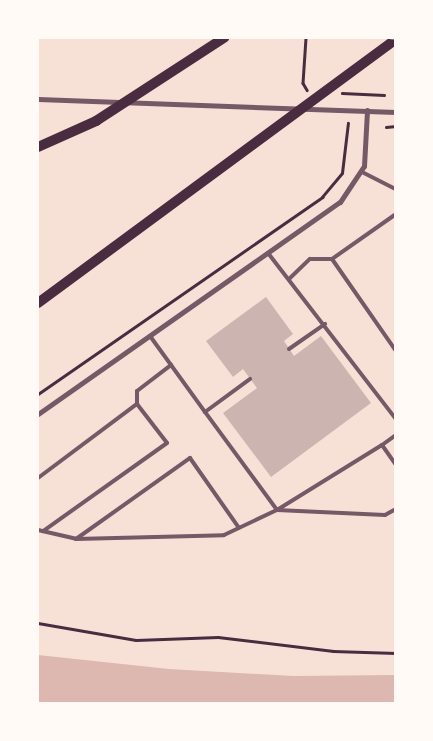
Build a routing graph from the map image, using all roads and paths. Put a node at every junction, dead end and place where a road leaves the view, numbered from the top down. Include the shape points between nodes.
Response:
1 (224, 38) edge
2 (306, 38) edge
3 (396, 39) edge
4 (317, 92) dead end
5 (335, 93) dead end
6 (384, 95) dead end
7 (38, 99) edge
8 (367, 110) junction
9 (396, 112) edge
10 (348, 123) dead end
11 (396, 126) edge
12 (386, 127) dead end
13 (38, 147) edge
14 (362, 172) junction
15 (396, 189) edge
16 (396, 214) edge
17 (268, 253) junction
18 (332, 259) junction
19 (289, 279) junction
20 (38, 303) edge
21 (325, 324) junction
22 (150, 336) junction
23 (290, 349) dead end
24 (396, 351) edge
25 (171, 365) junction
26 (250, 379) dead end
27 (38, 394) edge
28 (137, 404) junction
29 (205, 412) junction
30 (38, 414) edge
31 (396, 419) edge
32 (396, 435) edge
33 (382, 445) junction
34 (396, 465) edge
35 (38, 478) edge
36 (396, 509) edge
37 (277, 510) junction
38 (239, 528) junction
39 (38, 530) edge
40 (43, 531) junction
41 (76, 539) junction
42 (38, 623) edge
43 (396, 653) edge

1 - 13 main road via 96,121
2 - 4 path via 304,83 308,91
3 - 20 main road
5 - 6 path
7 - 8 street
8 - 9 street
8 - 14 street via 367,151
10 - 27 path via 342,173 322,197
11 - 12 path
14 - 15 lane
14 - 17 street via 340,202
16 - 18 lane
17 - 19 lane
17 - 22 street
18 - 19 lane via 310,259
18 - 24 lane
19 - 21 lane
21 - 23 lane
21 - 31 lane
22 - 25 lane
22 - 30 street
25 - 28 lane via 137,391
25 - 29 lane
26 - 29 lane
28 - 35 lane
28 - 40 lane via 167,443
29 - 37 lane
32 - 33 lane
33 - 34 lane
33 - 37 lane
36 - 37 lane via 385,515
37 - 38 lane
38 - 41 lane via 224,535
38 - 41 lane via 190,458
39 - 40 lane
40 - 41 lane
42 - 43 path via 136,640 218,637 333,651

